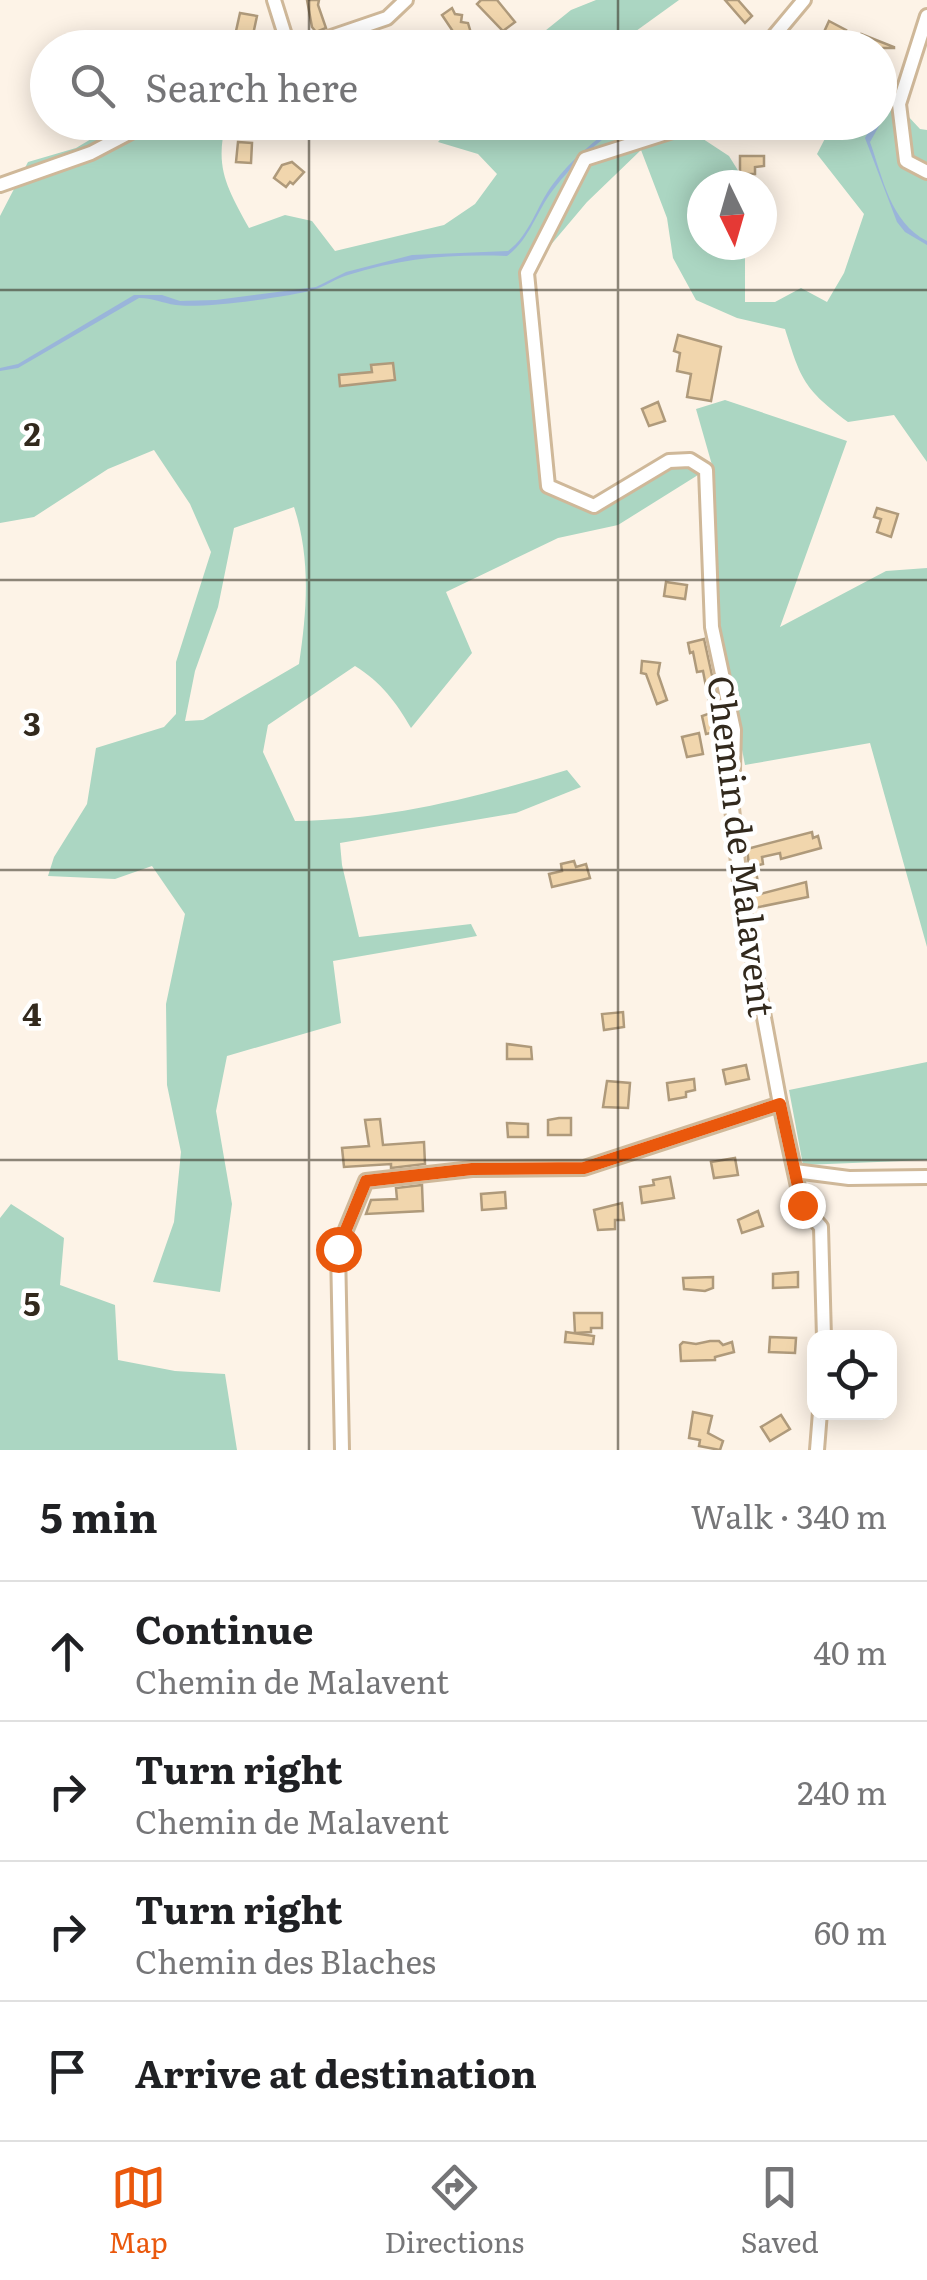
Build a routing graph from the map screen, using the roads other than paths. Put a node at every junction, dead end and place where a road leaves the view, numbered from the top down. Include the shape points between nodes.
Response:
1 (274, 0) edge
2 (406, 0) edge
3 (804, 0) edge
4 (927, 16) edge
5 (283, 30) edge
6 (352, 30) edge
7 (779, 30) edge
8 (116, 140) edge
9 (645, 140) edge
10 (927, 172) edge
11 (0, 186) edge
12 (780, 1104) junction
13 (795, 1171) junction
14 (927, 1177) edge
15 (824, 1330) edge
16 (819, 1420) edge
17 (342, 1450) edge
18 (817, 1450) edge

1 - 5 street
2 - 6 street via 387,18
3 - 7 street
4 - 10 street via 899,104 906,161
8 - 11 street
9 - 12 street, Chemin de Malavent via 585,159 527,273 548,486 594,506 670,461 690,460 706,470 712,627 734,730 732,808 742,899
12 - 13 street
12 - 17 street via 584,1168 472,1169 366,1181 338,1249
13 - 14 street
13 - 15 street via 802,1205 821,1226
16 - 18 street

